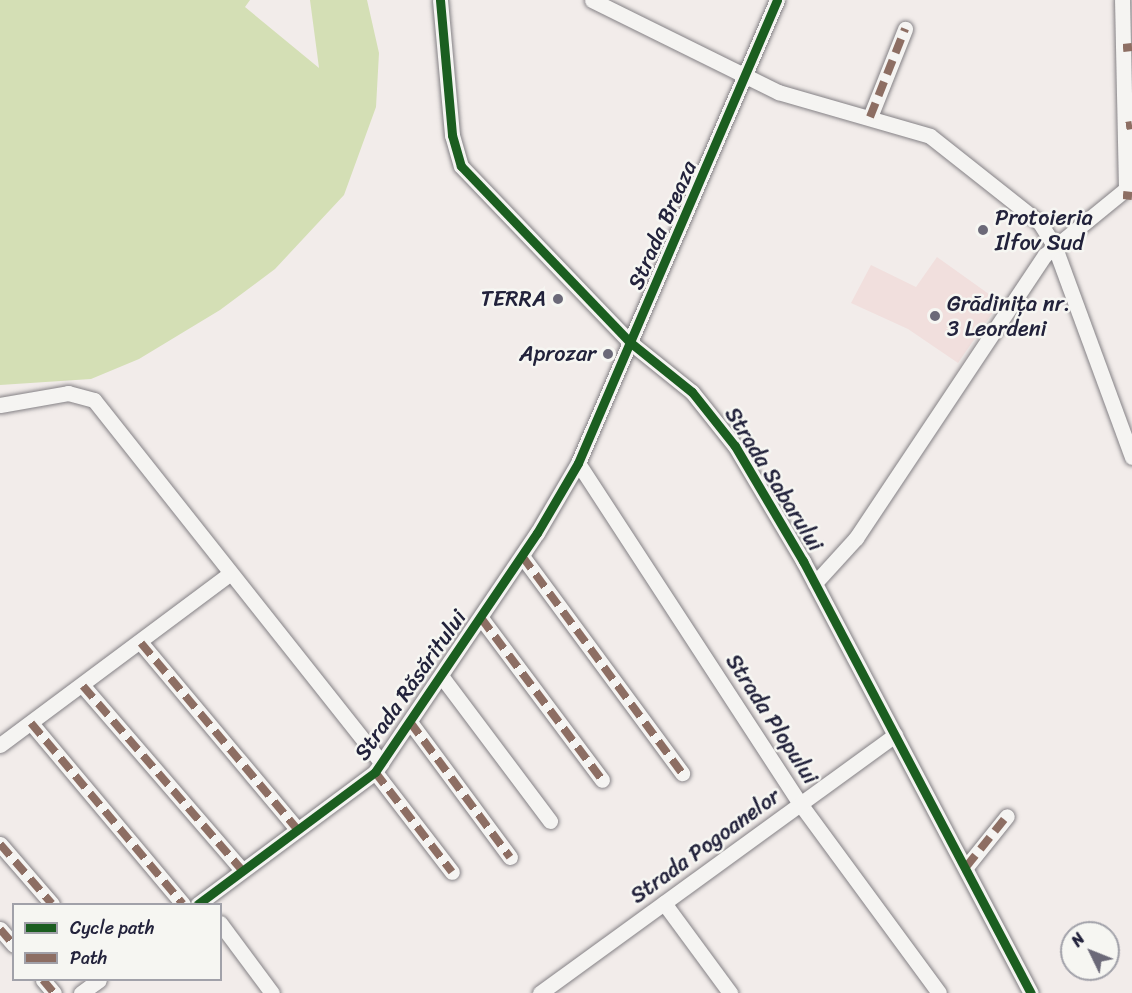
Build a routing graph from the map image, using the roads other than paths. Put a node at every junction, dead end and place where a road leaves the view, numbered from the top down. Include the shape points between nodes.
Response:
1 (440, 0) edge
2 (592, 0) edge
3 (777, 0) edge
4 (1122, 0) edge
5 (905, 29) dead end
6 (1128, 47) edge
7 (748, 76) junction
8 (870, 117) junction
9 (1129, 126) edge
10 (1127, 196) edge
11 (1054, 245) junction
12 (631, 343) junction
13 (0, 405) edge
14 (1132, 457) edge
15 (578, 464) junction
16 (522, 556) junction
17 (228, 574) junction
18 (815, 583) junction
19 (481, 618) junction
20 (141, 642) junction
21 (442, 677) junction
22 (83, 686) junction
23 (410, 722) junction
24 (31, 723) junction
25 (895, 735) junction
26 (0, 745) edge
27 (379, 768) junction
28 (682, 773) dead end
29 (602, 780) dead end
30 (801, 805) junction
31 (1007, 816) dead end
32 (550, 821) dead end
33 (296, 828) junction
34 (0, 844) edge
35 (510, 857) dead end
36 (966, 867) junction
37 (242, 870) junction
38 (452, 872) dead end
39 (51, 903) edge
40 (182, 903) edge
41 (203, 903) edge
42 (664, 903) junction
43 (222, 926) edge
44 (0, 929) edge
45 (12, 943) edge
46 (44, 981) edge
47 (98, 981) edge
48 (54, 993) edge
49 (81, 993) edge
50 (272, 993) edge
51 (540, 993) edge
52 (730, 993) edge
53 (939, 993) edge
54 (1031, 993) edge

1 - 12 street, Strada Sabarului via 452,135 460,166
2 - 7 street
3 - 7 street, Strada Breaza
4 - 6 street
5 - 8 street
6 - 9 street
7 - 8 street via 785,95
7 - 12 street, Strada Breaza
8 - 11 street via 941,142 1040,223
9 - 10 street
10 - 11 street
11 - 14 street
11 - 18 street via 856,538
12 - 15 street, Strada Breaza
12 - 18 street, Strada Sabarului via 714,418
13 - 17 street, Strada Răsăritului via 68,393 94,400
15 - 16 street, Strada Răsăritului
15 - 30 street, Strada Plopului
16 - 19 street, Strada Răsăritului
16 - 28 street
17 - 20 street
17 - 27 street, Strada Răsăritului
18 - 25 street, Strada Sabarului
19 - 21 street, Strada Răsăritului
19 - 29 street
20 - 22 street
20 - 33 street
21 - 23 street, Strada Răsăritului
21 - 32 street
22 - 24 street
22 - 37 street
23 - 27 street, Strada Răsăritului
23 - 35 street
24 - 26 street
24 - 40 street
25 - 30 street, Strada Pogoanelor
25 - 36 street, Strada Sabarului
27 - 33 street, Strada Răsăritului
27 - 38 street
30 - 42 street, Strada Pogoanelor
30 - 53 street, Strada Plopului
31 - 36 street
33 - 37 street, Strada Răsăritului
34 - 39 street
36 - 54 street, Strada Sabarului
37 - 41 street, Strada Răsăritului
42 - 51 street, Strada Pogoanelor
42 - 52 street
43 - 50 street
44 - 45 street
46 - 48 street
47 - 49 street

